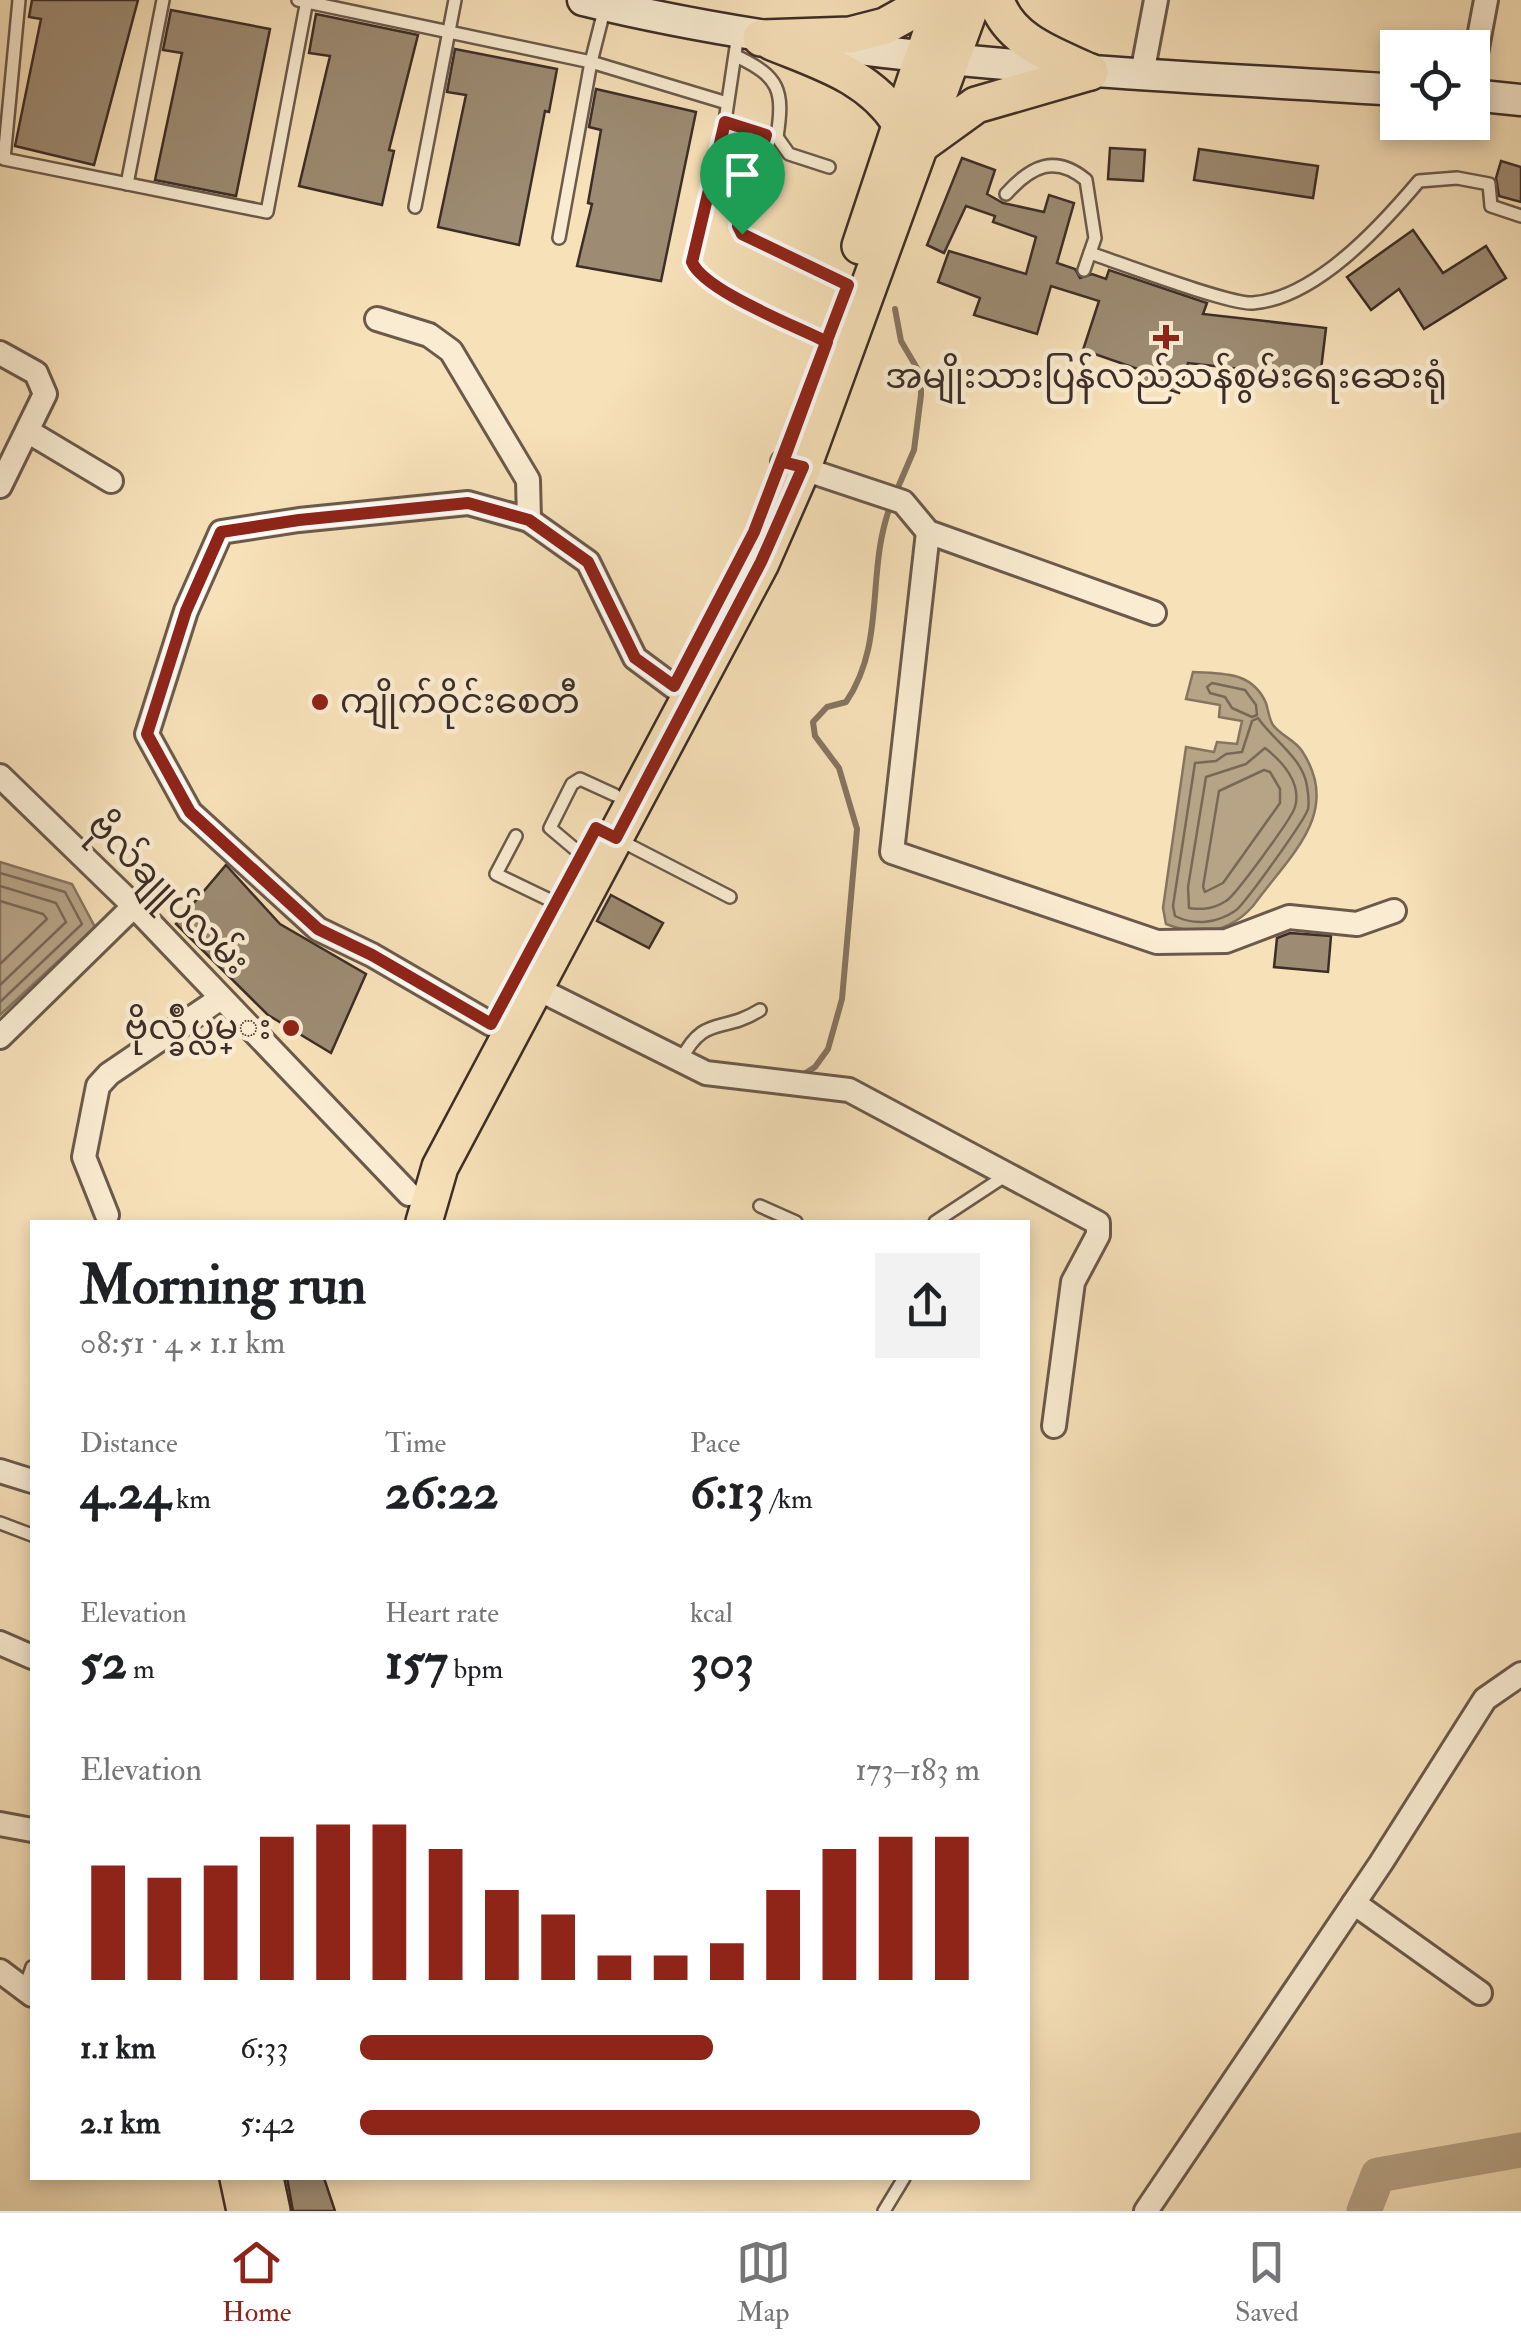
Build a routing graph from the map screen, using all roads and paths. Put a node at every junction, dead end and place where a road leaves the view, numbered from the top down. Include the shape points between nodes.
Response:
1 (19, 0) edge
2 (163, 0) edge
3 (298, 0) edge
4 (307, 0) edge
5 (455, 0) edge
6 (932, 0) edge
7 (942, 0) edge
8 (973, 0) edge
9 (996, 0) edge
10 (1156, 0) edge
11 (1486, 0) edge
12 (594, 3) edge
13 (1480, 30) edge
14 (450, 31) junction
15 (745, 42) junction
16 (937, 59) junction
17 (591, 62) junction
18 (1090, 72) junction
19 (1142, 74) junction
20 (1380, 89) edge
21 (1490, 97) edge
22 (1521, 100) edge
23 (728, 103) junction
24 (725, 122) junction
25 (911, 133) junction
26 (772, 136) junction
27 (830, 168) dead end
28 (127, 184) junction
29 (1006, 194) dead end
30 (415, 207) dead end
31 (1521, 216) edge
32 (559, 238) dead end
33 (1090, 253) junction
34 (1084, 270) dead end
35 (848, 285) junction
36 (377, 320) dead end
37 (827, 342) junction
38 (0, 352) edge
39 (30, 432) junction
40 (793, 464) junction
41 (111, 480) dead end
42 (0, 486) edge
43 (529, 520) junction
44 (928, 532) junction
45 (1154, 614) dead end
46 (674, 686) junction
47 (0, 776) edge
48 (614, 795) junction
49 (516, 836) dead end
50 (598, 840) junction
51 (730, 897) dead end
52 (556, 903) junction
53 (134, 906) junction
54 (1394, 911) dead end
55 (534, 987) junction
56 (221, 998) junction
57 (760, 1010) dead end
58 (491, 1024) junction
59 (0, 1036) edge
60 (680, 1060) junction
61 (1005, 1176) junction
62 (760, 1206) dead end
63 (412, 1213) edge
64 (107, 1215) dead end
65 (792, 1220) edge
66 (938, 1220) edge
67 (1054, 1426) dead end
68 (0, 1471) edge
69 (30, 1480) edge
70 (0, 1523) edge
71 (30, 1533) edge
72 (0, 1643) edge
73 (30, 1656) edge
74 (1521, 1674) edge
75 (0, 1824) edge
76 (30, 1830) edge
77 (1354, 1903) junction
78 (0, 1970) edge
79 (30, 1983) edge
80 (1480, 1993) dead end
81 (238, 2180) edge
82 (265, 2180) edge
83 (903, 2180) edge
84 (245, 2211) edge
85 (272, 2211) edge
86 (884, 2211) edge
87 (1146, 2211) edge

1 - 28 lane via 4,159
2 - 28 lane
3 - 4 lane
4 - 14 lane
4 - 28 lane via 268,212
5 - 14 lane
6 - 15 main road via 884,26 850,35
7 - 16 main road
8 - 16 main road
9 - 18 main road via 1020,37
10 - 19 street
11 - 13 street
12 - 15 main road via 684,16
12 - 17 lane
14 - 17 lane
14 - 30 lane
15 - 16 main road
15 - 23 lane
15 - 25 main road via 865,83
15 - 26 lane via 782,103
16 - 18 main road
16 - 25 main road
17 - 23 lane
17 - 32 lane
18 - 19 main road
18 - 25 main road via 976,105
19 - 20 main road
21 - 22 main road
23 - 24 lane
24 - 26 lane
24 - 37 lane via 692,262 696,272
25 - 35 main road
25 - 40 main road
26 - 27 lane via 789,154
26 - 35 lane via 738,226 742,234
29 - 33 lane via 1025,173 1046,164 1070,167 1086,180 1093,208
31 - 33 lane via 1492,206 1489,184 1419,181 1384,222 1317,277 1250,304
33 - 34 lane
35 - 37 main road
36 - 43 street via 429,335 450,351 528,480
37 - 40 main road
38 - 39 street via 36,374 45,394
39 - 41 street
39 - 42 street
40 - 44 street via 903,502
40 - 46 main road
40 - 50 main road via 761,562
43 - 46 street via 588,562 635,658
43 - 58 street via 468,503 221,532 186,611 147,734 190,812 318,929
44 - 45 street
44 - 54 street via 892,852 1157,942 1226,942 1289,917 1356,924
46 - 48 main road
47 - 53 street, ဗိုလ်ချူပ်လမ်း
48 - 50 main road
48 - 50 lane via 580,779 550,828
49 - 52 lane via 496,874
50 - 51 lane
50 - 52 main road
50 - 55 main road
52 - 58 main road
53 - 56 street, ဗိုလ်ချူပ်လမ်း
53 - 59 street
55 - 60 street
55 - 63 main road
56 - 63 street, ဗိုလ်ချူပ်လမ်း
56 - 64 street via 98,1086 84,1157
57 - 60 lane via 692,1036
58 - 63 main road via 434,1134
60 - 61 street via 706,1073 849,1090
61 - 66 lane
61 - 67 street via 1099,1226 1073,1282
62 - 65 lane
68 - 69 street
70 - 71 lane
72 - 73 street
74 - 77 street via 1485,1698
75 - 76 street
77 - 80 street
77 - 87 street
78 - 79 street
81 - 84 main road
82 - 85 main road
83 - 86 lane

